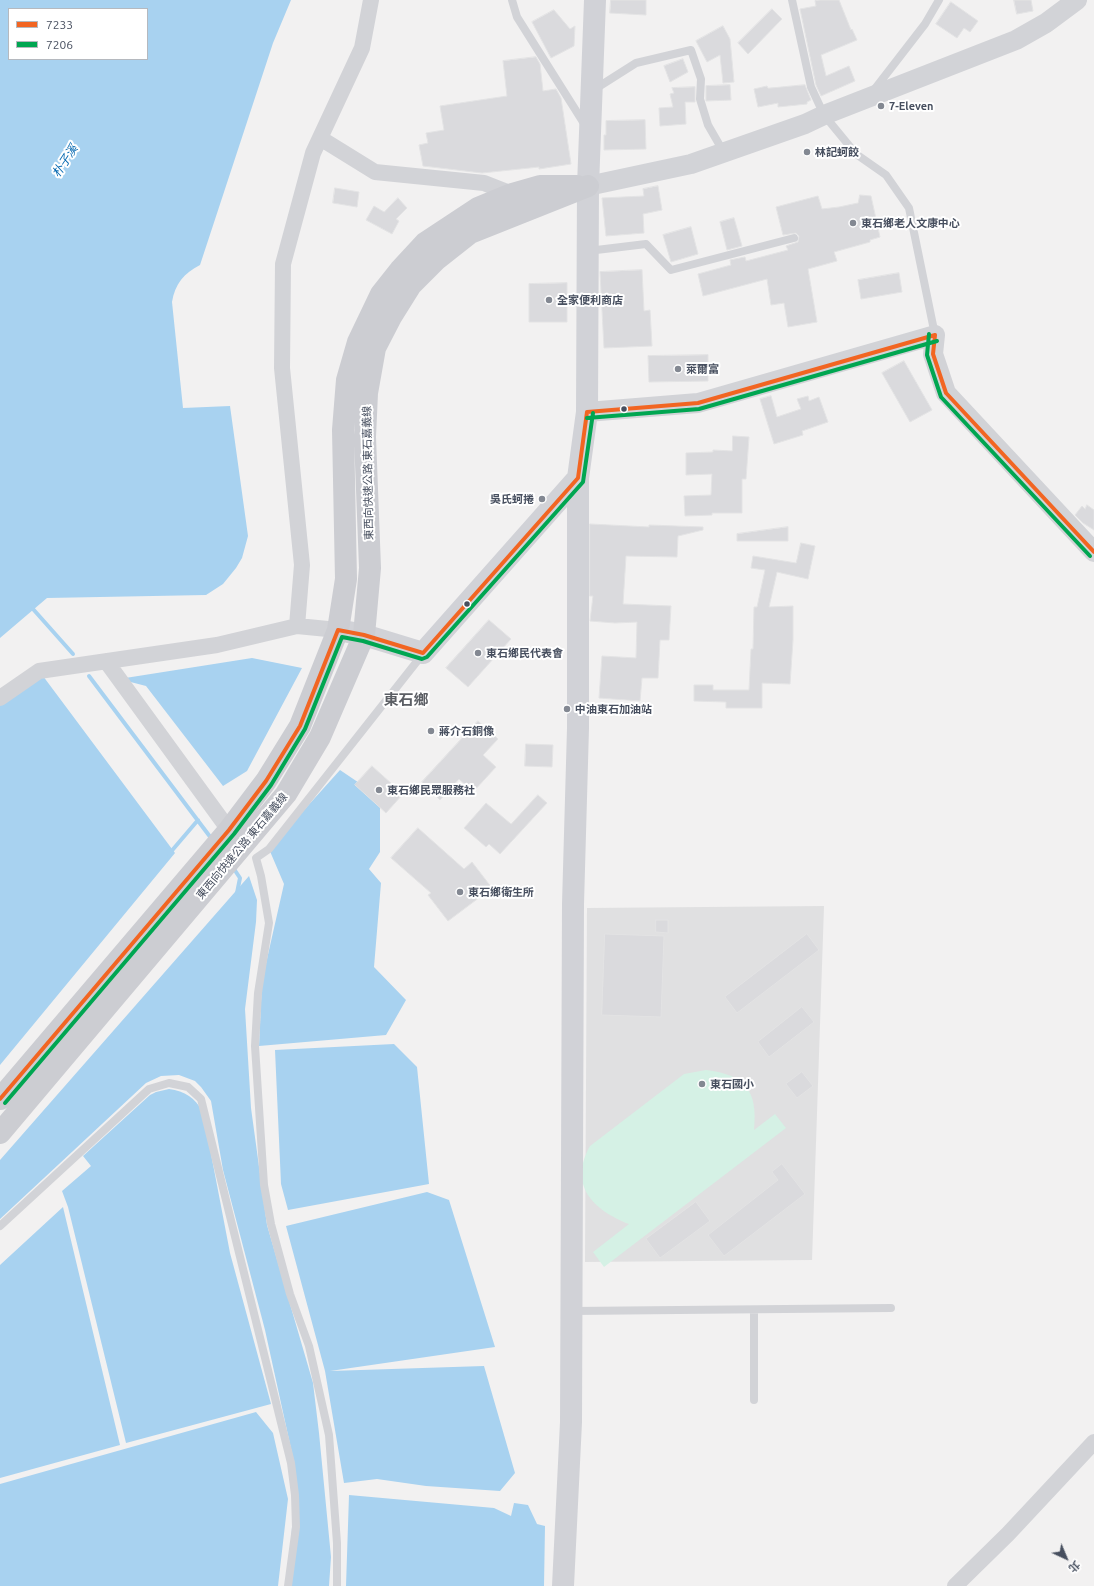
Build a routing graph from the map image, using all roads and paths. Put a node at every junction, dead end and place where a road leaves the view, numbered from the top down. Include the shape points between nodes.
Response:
1 (371, 0) edge
2 (512, 0) edge
3 (595, 0) edge
4 (792, 0) edge
5 (939, 0) edge
6 (1077, 0) edge
7 (592, 92) junction
8 (868, 98) junction
9 (824, 115) junction
10 (590, 132) junction
11 (320, 138) junction
12 (723, 151) junction
13 (588, 186) junction
14 (516, 204) junction
15 (794, 238) dead end
16 (587, 251) junction
17 (935, 335) junction
18 (587, 412) junction
19 (578, 478) junction
20 (1094, 552) edge
21 (297, 626) junction
22 (338, 630) junction
23 (364, 635) junction
24 (423, 653) junction
25 (106, 661) junction
26 (0, 698) edge
27 (229, 830) junction
28 (0, 1099) edge
29 (0, 1133) edge
30 (0, 1226) edge
31 (891, 1308) dead end
32 (754, 1310) junction
33 (572, 1311) junction
34 (754, 1400) dead end
35 (1094, 1442) edge
36 (288, 1586) edge
37 (337, 1586) edge
38 (563, 1586) edge
39 (955, 1586) edge

1 - 11 street via 362,48
2 - 10 lane via 517,17
3 - 7 main road
4 - 9 lane via 811,87
5 - 8 lane via 925,24
6 - 8 street via 1046,23 1016,40
7 - 10 main road
7 - 12 lane via 636,63 691,50 700,79 700,100 708,125
8 - 9 street
9 - 12 street via 805,124
9 - 17 lane via 856,154 886,175 909,208
10 - 13 main road
11 - 14 street via 375,172 484,183
11 - 21 street via 313,153 283,264 282,368 302,565
12 - 13 street via 691,164
13 - 14 main road, 東西向快速公路 東石嘉義線
13 - 16 main road
14 - 22 main road, 東西向快速公路 東石嘉義線 via 478,208 425,243 381,294 358,342 347,380 344,416 346,579
14 - 23 main road, 東西向快速公路 東石嘉義線 via 470,233 437,259 411,285 375,348 366,408 370,568
15 - 16 lane via 671,270 646,244
16 - 18 main road
17 - 18 street via 698,403
17 - 20 street via 933,354 946,393
18 - 19 main road
19 - 24 main road
19 - 33 main road via 578,728 572,904
21 - 22 street
21 - 25 street via 217,645
22 - 23 main road
22 - 27 main road, 東西向快速公路 東石嘉義線 via 300,726 266,781
23 - 24 main road
23 - 29 main road, 東西向快速公路 東石嘉義線 via 320,736 286,794
24 - 37 lane via 269,849 256,858 269,923 258,993 255,1046 264,1185 271,1224 290,1294 309,1346 329,1435 337,1543
25 - 26 street via 38,671
25 - 27 street
27 - 28 main road, 東西向快速公路 東石嘉義線
30 - 36 lane via 149,1089 169,1083 188,1086 201,1099 291,1463 296,1527
31 - 32 lane
32 - 33 lane
32 - 34 lane
33 - 38 main road via 571,1422
35 - 39 street via 1008,1534

